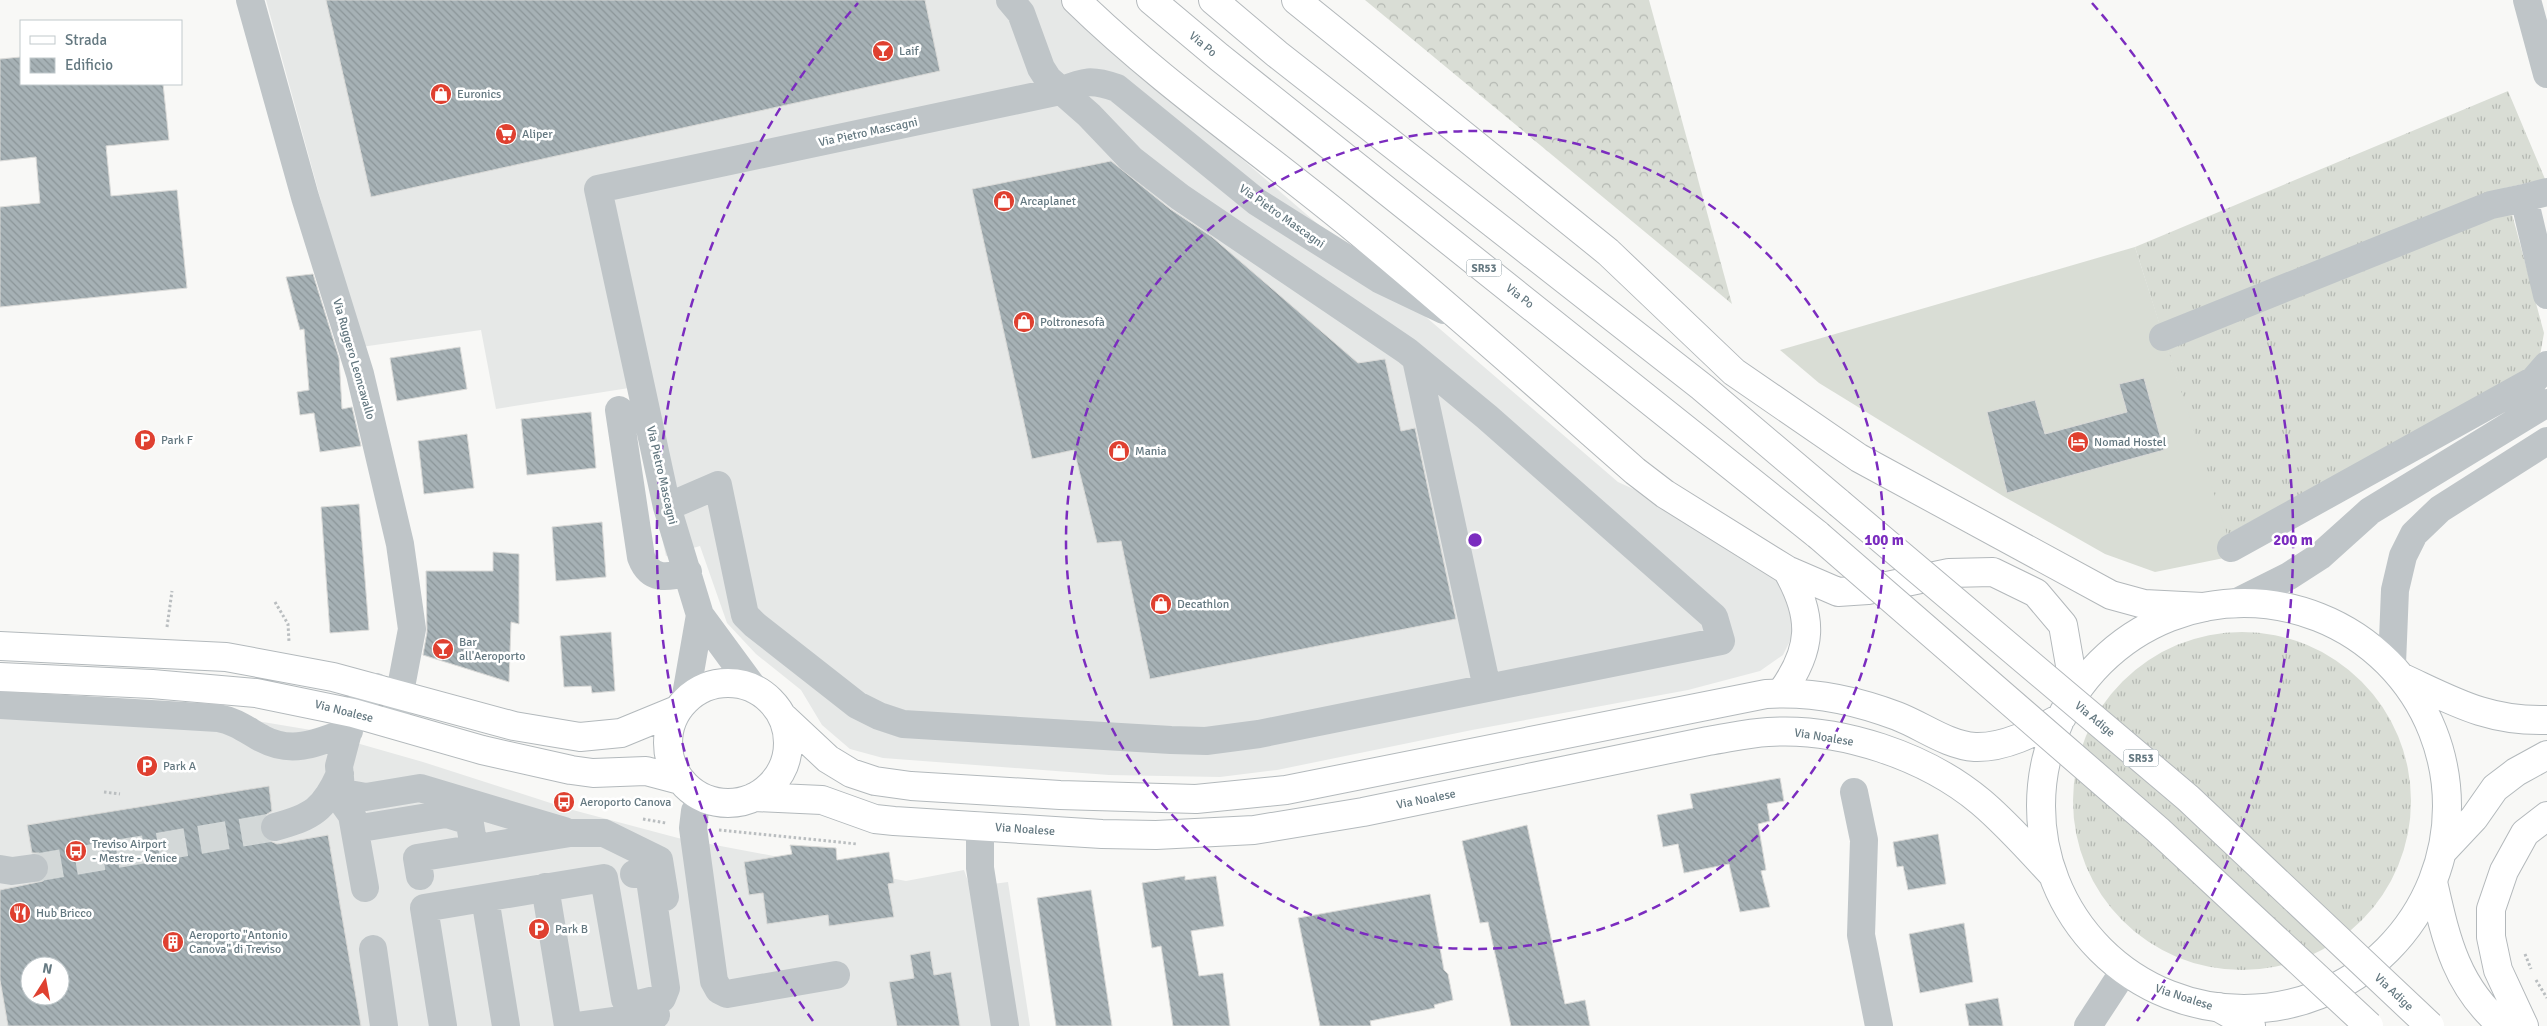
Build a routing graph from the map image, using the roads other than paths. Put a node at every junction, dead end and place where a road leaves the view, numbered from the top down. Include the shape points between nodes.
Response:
1 (250, 0) edge
2 (1010, 0) edge
3 (1076, 0) edge
4 (1151, 0) edge
5 (1213, 0) edge
6 (1296, 0) edge
7 (2527, 0) edge
8 (2547, 74) edge
9 (1060, 91) junction
10 (2536, 195) edge
11 (2547, 295) edge
12 (1460, 317) junction
13 (2164, 336) dead end
14 (1416, 358) junction
15 (2547, 365) edge
16 (2547, 403) edge
17 (619, 410) dead end
18 (2547, 442) edge
19 (667, 507) junction
20 (2231, 548) dead end
21 (1787, 570) junction
22 (688, 572) junction
23 (2233, 604) junction
24 (2203, 607) junction
25 (700, 615) junction
26 (0, 646) edge
27 (2396, 671) junction
28 (0, 677) edge
29 (1487, 688) junction
30 (755, 690) junction
31 (388, 691) junction
32 (1781, 693) junction
33 (0, 705) edge
34 (682, 705) junction
35 (2068, 706) junction
36 (782, 716) junction
37 (2547, 720) edge
38 (351, 722) junction
39 (394, 724) junction
40 (2547, 756) edge
41 (299, 758) dead end
42 (680, 780) junction
43 (340, 781) junction
44 (1854, 792) dead end
45 (754, 797) junction
46 (704, 798) junction
47 (2547, 816) edge
48 (354, 822) junction
49 (275, 826) tunnel mouth
50 (980, 826) junction
51 (570, 832) junction
52 (474, 848) junction
53 (2443, 851) junction
54 (34, 868) tunnel mouth
55 (0, 869) edge
56 (634, 874) dead end
57 (2053, 875) junction
58 (420, 876) dead end
59 (2433, 882) junction
60 (545, 887) junction
61 (365, 888) dead end
62 (485, 898) junction
63 (373, 949) dead end
64 (2122, 974) junction
65 (836, 976) dead end
66 (2218, 1007) junction
67 (384, 1026) edge
68 (443, 1026) edge
69 (506, 1026) edge
70 (568, 1026) edge
71 (576, 1026) edge
72 (1005, 1026) edge
73 (1879, 1026) edge
74 (2088, 1026) edge
75 (2252, 1026) edge
76 (2369, 1026) edge
77 (2430, 1026) edge
78 (2503, 1026) edge
79 (2524, 1026) edge

1 - 31 street, Via Ruggero Leoncavallo via 305,197 360,374 398,534 412,629
2 - 9 street via 1021,13 1041,68
3 - 12 main road via 1114,37 1348,223
4 - 76 main road, Via Po / SR53, bridge via 1226,64 1818,535 2158,830
5 - 77 main road, Via Adige / SR53, bridge via 1702,387 2188,798
6 - 24 main road via 1608,252 1734,372 1859,458 2111,595 2144,604
7 - 8 street
9 - 12 street, Via Pietro Mascagni via 1086,81 1116,88 1265,206 1379,279
9 - 14 street via 1089,115 1131,159 1180,197
9 - 19 street, Via Pietro Mascagni via 598,189
10 - 11 street
10 - 13 street via 2491,205
12 - 21 main road via 1635,471 1665,494
14 - 29 street
14 - 29 street via 1714,617 1721,641
15 - 20 street via 2534,380
16 - 23 street via 2370,510 2320,556 2289,576
17 - 22 street via 645,567 655,575 669,578
18 - 27 street via 2440,510 2414,534 2403,556 2395,590
19 - 22 street, Via Pietro Mascagni
19 - 29 street via 718,485 745,615 857,705 903,724 1206,741 1259,734
21 - 32 main road via 1799,590 1807,622 1796,672
21 - 35 main road via 1838,592 1868,590 1949,573 1993,572 2036,593 2064,625
22 - 25 street, Via Pietro Mascagni
23 - 24 main road, Via Noalese
23 - 27 main road, Via Noalese via 2276,606 2317,617 2355,636
24 - 35 main road, Via Noalese via 2165,620 2130,638 2100,663
25 - 30 street, Via Pietro Mascagni
25 - 34 street, Via Pietro Mascagni
26 - 31 main road via 226,657 294,668
27 - 37 main road via 2478,712 2519,721
27 - 53 main road, Via Noalese via 2427,716 2443,759 2448,805
28 - 38 main road, Via Noalese via 226,689 274,696
30 - 34 main road via 726,683 711,685 697,691
30 - 36 main road via 771,701
31 - 34 main road via 514,726 580,737 621,733
31 - 38 street
31 - 39 street, Via Ruggero Leoncavallo
32 - 35 main road, Via Noalese via 1841,698 1897,716 1954,743 1976,747 2030,734
32 - 36 main road, Via Noalese via 1286,790 1196,800 1060,795 875,781 851,773 828,759
33 - 38 street via 218,718 236,722 265,740 294,747 308,746
34 - 42 main road via 670,727 668,746
35 - 57 main road, Via Noalese via 2047,755 2041,795 2043,835
36 - 45 main road via 788,734 781,772 770,786
38 - 39 main road, Via Noalese
38 - 41 street via 320,753
38 - 43 street via 341,758
39 - 42 main road, Via Noalese via 482,750 571,770 593,773 646,771
40 - 53 main road, Via Noalese via 2516,772 2495,788 2474,818
42 - 46 main road
43 - 48 street via 342,801
43 - 49 street via 312,814
43 - 51 street via 349,794 366,796 420,788
44 - 73 street via 1864,840 1861,935
45 - 46 main road via 738,802
45 - 50 main road, Via Noalese via 808,798 875,819
46 - 65 street via 695,812 693,838 714,980 719,990 727,994
47 - 79 main road via 2525,833 2504,871 2491,909 2491,937 2498,970
48 - 52 street via 414,805 467,820
48 - 61 street
50 - 57 main road, Via Noalese via 1147,835 1254,830 1372,810 1708,742 1767,732 1788,732 1882,748 1953,781 1981,802
50 - 72 street via 980,868
51 - 52 street
51 - 71 street via 604,833 659,860 680,1000 679,1006 669,1013
52 - 58 street via 417,858
53 - 59 main road, Via Noalese
54 - 55 street
56 - 60 street via 642,874 650,880 666,988 662,998 634,1005 625,999 604,878
57 - 64 main road, Via Noalese via 2098,952
59 - 66 main road, Via Noalese via 2407,929 2370,966 2323,994 2272,1008
59 - 78 main road via 2456,966 2469,991
60 - 62 street
60 - 70 street
62 - 68 street via 424,908
62 - 69 street
63 - 67 street
64 - 66 main road, Via Noalese via 2170,995
64 - 74 street
66 - 75 main road

